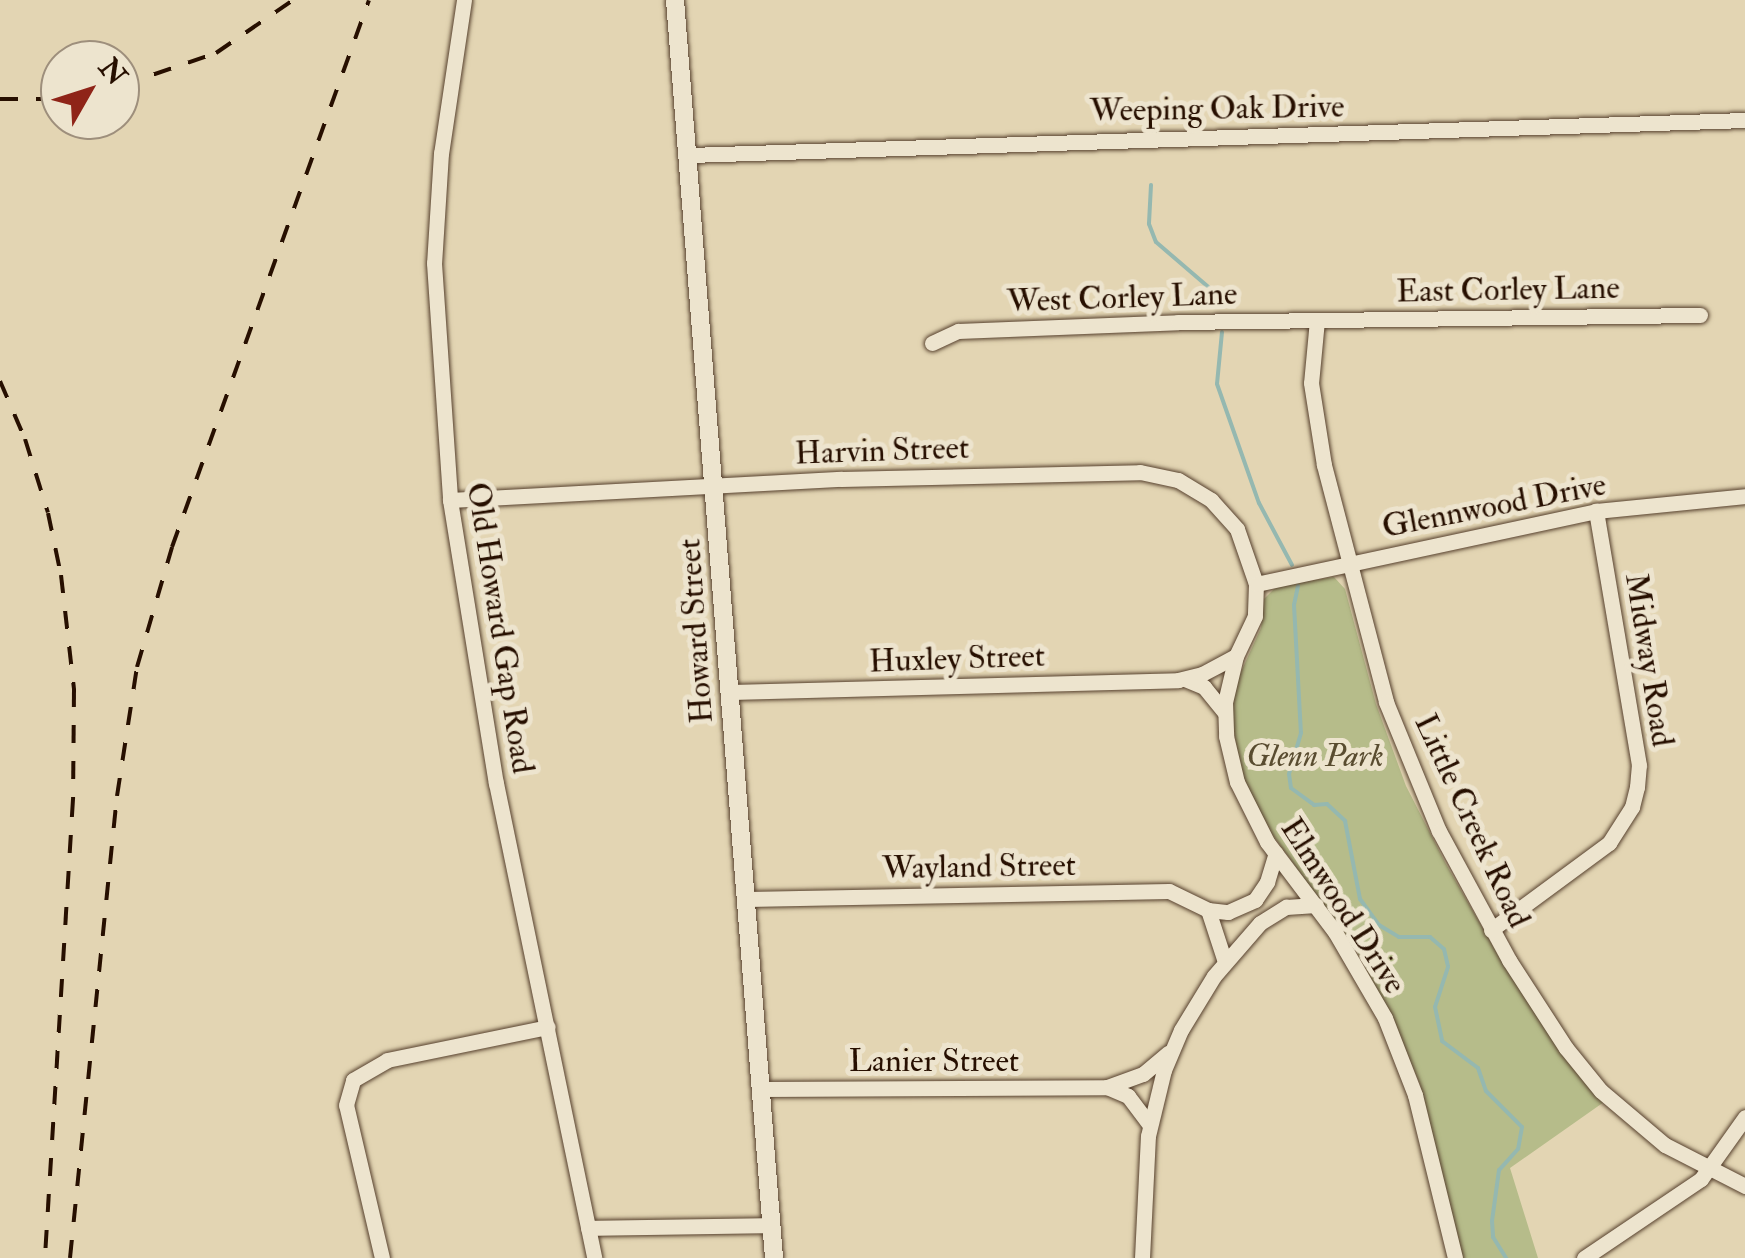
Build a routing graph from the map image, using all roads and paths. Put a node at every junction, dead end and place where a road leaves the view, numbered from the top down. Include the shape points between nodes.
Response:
1 (464, 0) edge
2 (675, 0) edge
3 (1745, 120) edge
4 (690, 155) junction
5 (1700, 314) dead end
6 (1317, 320) junction
7 (932, 342) dead end
8 (715, 485) junction
9 (1745, 496) edge
10 (450, 500) junction
11 (1596, 511) junction
12 (1351, 563) junction
13 (1256, 584) junction
14 (1236, 656) junction
15 (1185, 679) junction
16 (731, 692) junction
17 (1225, 713) junction
18 (1276, 853) junction
19 (747, 899) junction
20 (1316, 905) junction
21 (1208, 910) junction
22 (1491, 930) junction
23 (1225, 962) junction
24 (548, 1027) junction
25 (1172, 1049) junction
26 (1107, 1087) junction
27 (761, 1089) junction
28 (1745, 1117) edge
29 (1150, 1126) junction
30 (1710, 1171) junction
31 (1745, 1186) edge
32 (772, 1226) junction
33 (588, 1228) junction
34 (382, 1258) edge
35 (594, 1258) edge
36 (774, 1258) edge
37 (1142, 1258) edge
38 (1455, 1258) edge
39 (1584, 1258) edge

1 - 10 street, Old Howard Gap Road via 434,263
2 - 4 street, Howard Street
3 - 4 street, Weeping Oak Drive
4 - 8 street, Howard Street
5 - 6 street, East Corley Lane
6 - 7 street, West Corley Lane via 958,331
6 - 12 street, Little Creek Road via 1311,383 1324,465
8 - 10 street, Harvin Street
8 - 13 street, Harvin Street via 1159,474 1196,489 1226,514 1246,546
8 - 16 street, Howard Street
9 - 11 street, Glennwood Drive
10 - 24 street, Old Howard Gap Road via 496,783
11 - 12 street, Glennwood Drive
11 - 22 street, Midway Road via 1638,786 1609,843
12 - 13 street, Glennwood Drive
12 - 22 street, Little Creek Road via 1402,746
13 - 14 street, Elmwood Drive via 1254,616
14 - 15 street, Huxley Street
14 - 17 street, Elmwood Drive
15 - 16 street, Huxley Street
15 - 17 street via 1204,688
16 - 19 street, Howard Street
17 - 18 street, Elmwood Drive via 1237,782
18 - 20 street, Elmwood Drive
18 - 21 street via 1255,900 1228,912
19 - 21 street, Wayland Street via 1169,891
19 - 27 street, Howard Street
20 - 23 street via 1272,913
20 - 38 street, Elmwood Drive via 1370,989 1402,1056
21 - 23 street
22 - 30 street, Little Creek Road via 1601,1091 1654,1137
23 - 25 street
24 - 33 street, Old Howard Gap Road
24 - 34 street via 387,1060 358,1074 346,1104
25 - 26 street, Lanier Street via 1143,1074
25 - 29 street
26 - 27 street, Lanier Street
26 - 29 street via 1128,1096
27 - 32 street, Howard Street
28 - 30 street
29 - 37 street
30 - 31 street, Little Creek Road
30 - 39 street
32 - 33 street
32 - 36 street, Howard Street
33 - 35 street, Old Howard Gap Road

